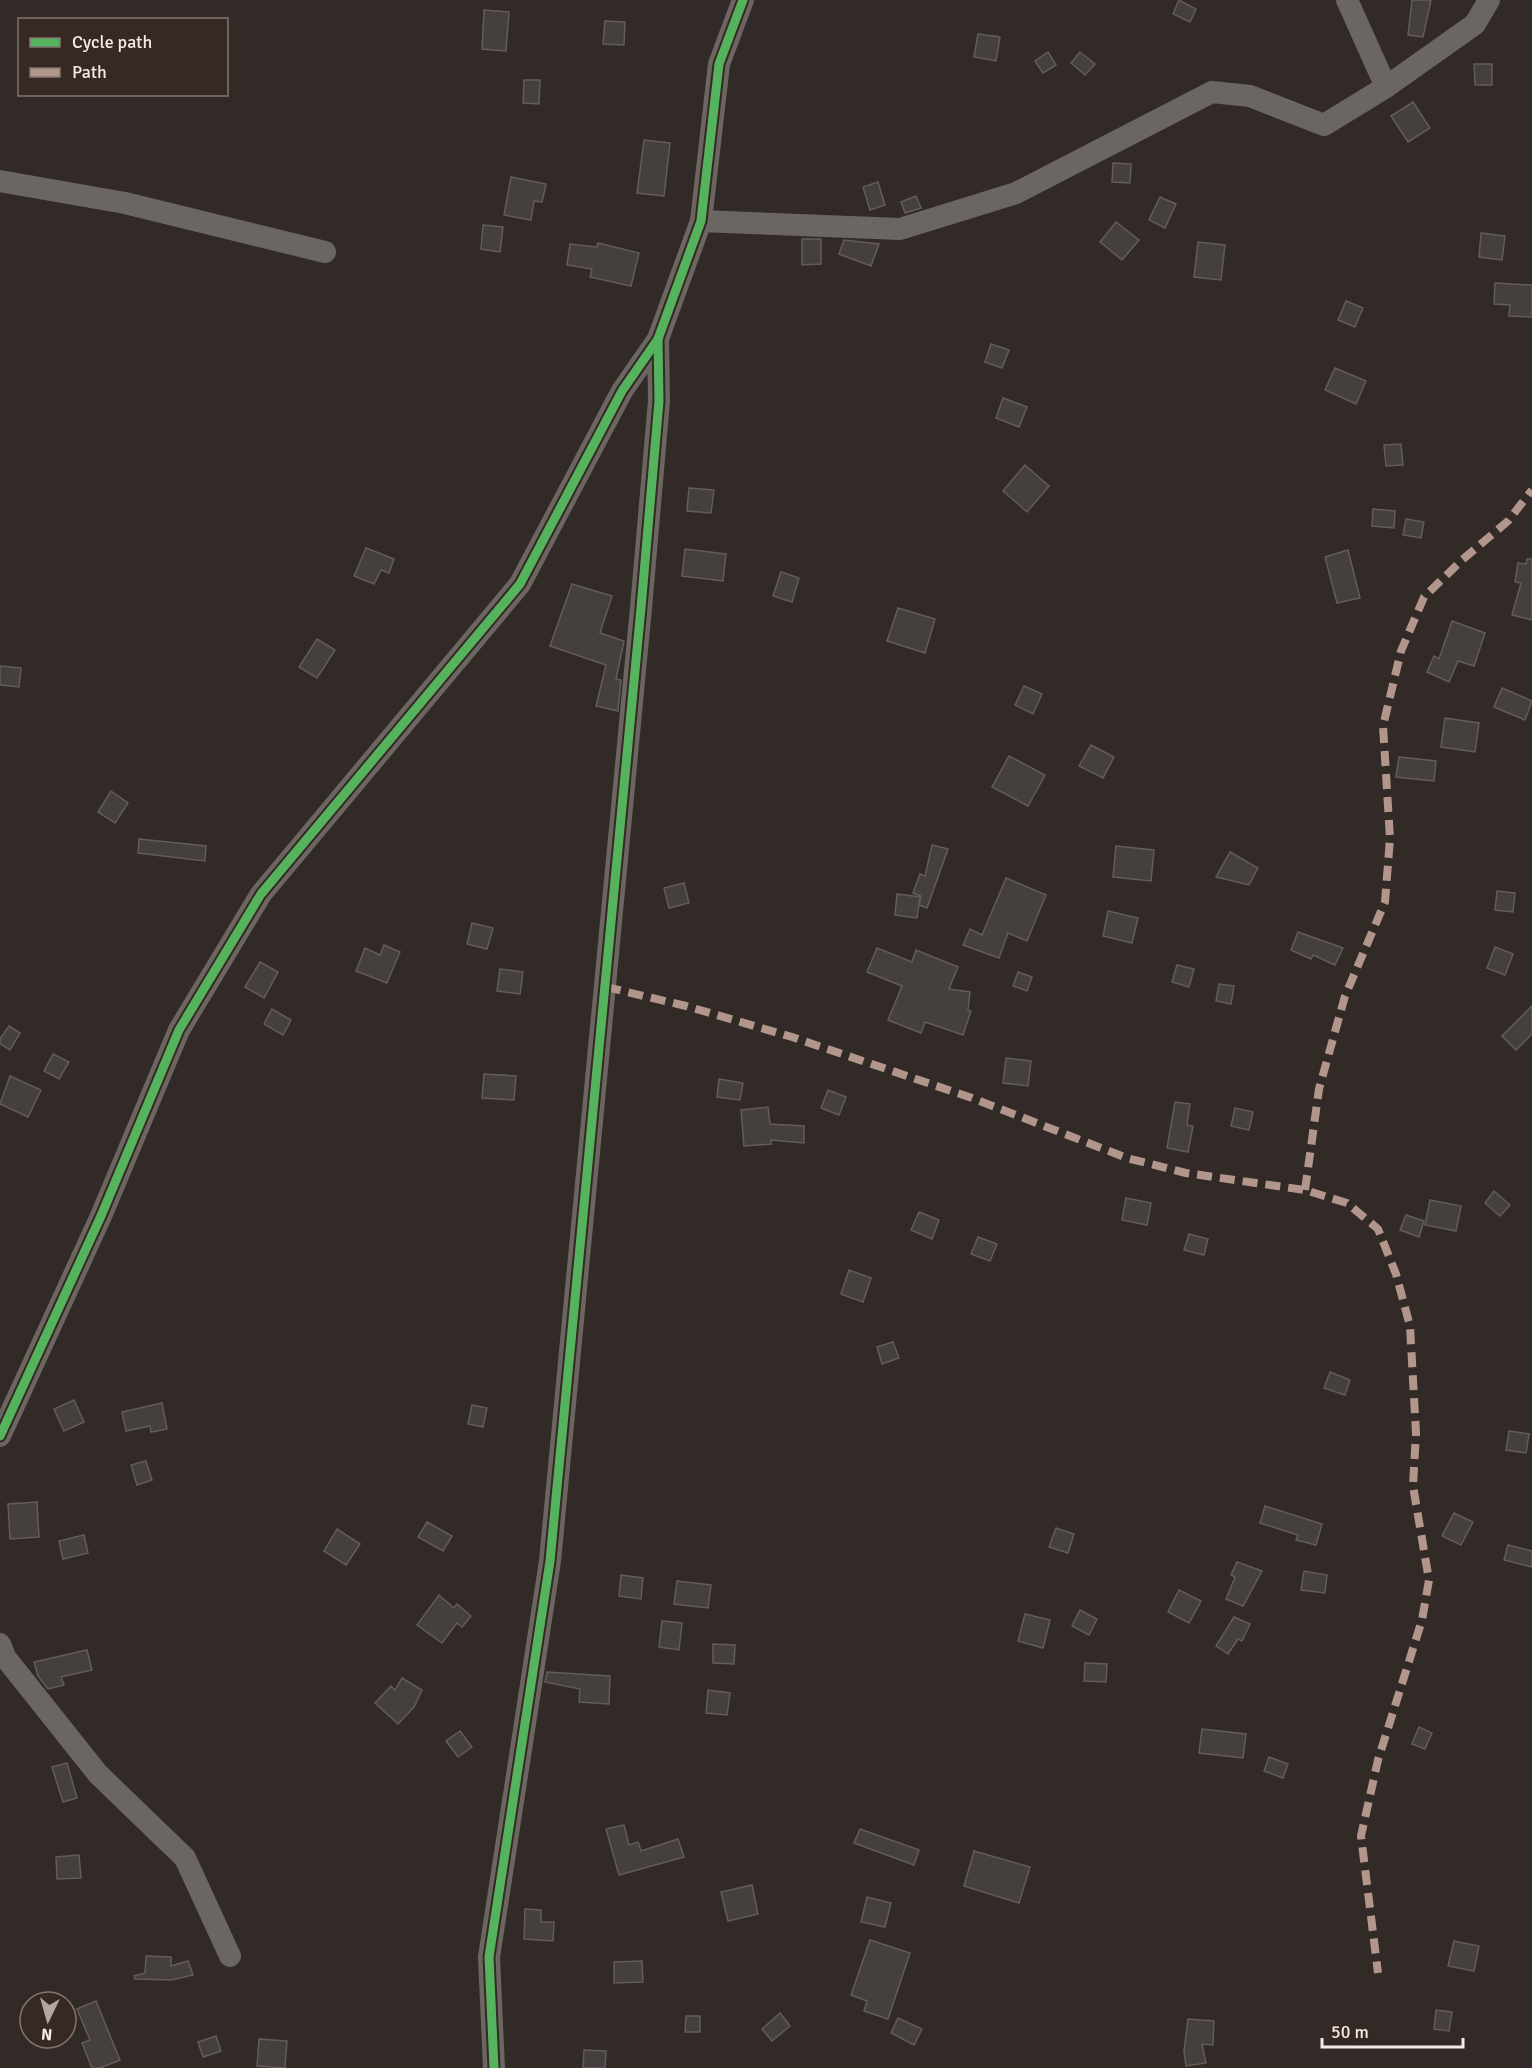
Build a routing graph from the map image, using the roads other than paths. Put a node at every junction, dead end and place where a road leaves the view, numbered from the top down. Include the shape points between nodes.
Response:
1 (743, 0) edge
2 (1347, 0) edge
3 (1489, 0) edge
4 (1386, 87) junction
5 (0, 181) edge
6 (701, 221) junction
7 (325, 252) dead end
8 (658, 339) junction
9 (0, 1436) edge
10 (0, 1644) edge
11 (230, 1956) dead end
12 (494, 2068) edge

1 - 6 street via 719,64
2 - 4 street
3 - 4 street via 1475,24
4 - 6 street via 1324,125 1250,96 1212,92 1016,193 900,229
5 - 7 street via 125,203
6 - 8 street
8 - 9 street via 622,391 520,584 261,894 185,1020
8 - 12 street via 659,401 642,596 550,1561 489,1957
10 - 11 street via 5,1657 98,1774 184,1858

